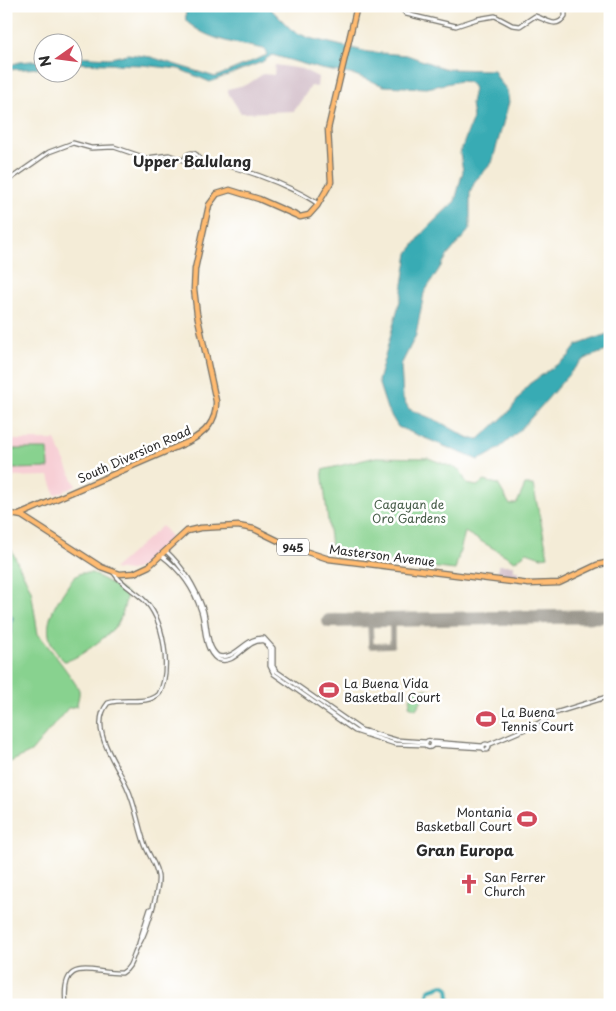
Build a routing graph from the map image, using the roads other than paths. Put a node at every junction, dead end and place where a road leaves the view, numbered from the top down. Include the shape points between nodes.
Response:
1 (357, 6) edge
2 (400, 6) edge
3 (565, 6) edge
4 (198, 158) junction
5 (186, 159) junction
6 (204, 162) junction
7 (197, 164) junction
8 (6, 182) edge
9 (318, 204) junction
10 (6, 513) edge
11 (19, 514) junction
12 (166, 551) junction
13 (161, 555) junction
14 (174, 559) junction
15 (171, 562) junction
16 (610, 562) edge
17 (181, 569) junction
18 (114, 573) junction
19 (610, 696) edge
20 (64, 1005) edge

1 - 9 main road, South Diversion Road via 328,134 331,182
2 - 3 street via 406,14 460,26 477,18 496,16 515,26 523,25 535,16 556,24 565,16
4 - 5 street via 192,154
4 - 6 street
4 - 7 street
5 - 7 street via 190,166
5 - 8 street via 169,155 146,158 114,148 90,148 73,143 49,152
6 - 7 street
6 - 9 street via 285,186
9 - 11 main road, South Diversion Road via 309,215 300,217 233,190 213,197 194,278 196,305 216,401 212,422 203,433 188,442
10 - 11 main road
11 - 18 main road
12 - 13 main road, Masterson Avenue / 945
12 - 14 street
12 - 16 main road, Masterson Avenue / 945 via 182,534 195,528 241,526 329,559 529,584 559,583
13 - 15 street
13 - 18 main road, Masterson Avenue / 945 via 138,572
14 - 15 street
14 - 17 street
15 - 17 street
17 - 19 street via 202,607 215,654 227,657 255,638 264,638 273,648 273,668 283,679 361,730 396,740 426,744 429,740 432,744 487,749 488,745 555,713
18 - 20 street via 155,614 163,642 163,678 159,694 148,700 109,702 102,720 106,745 131,795 158,881 142,941 128,967 122,974 88,969 73,973

